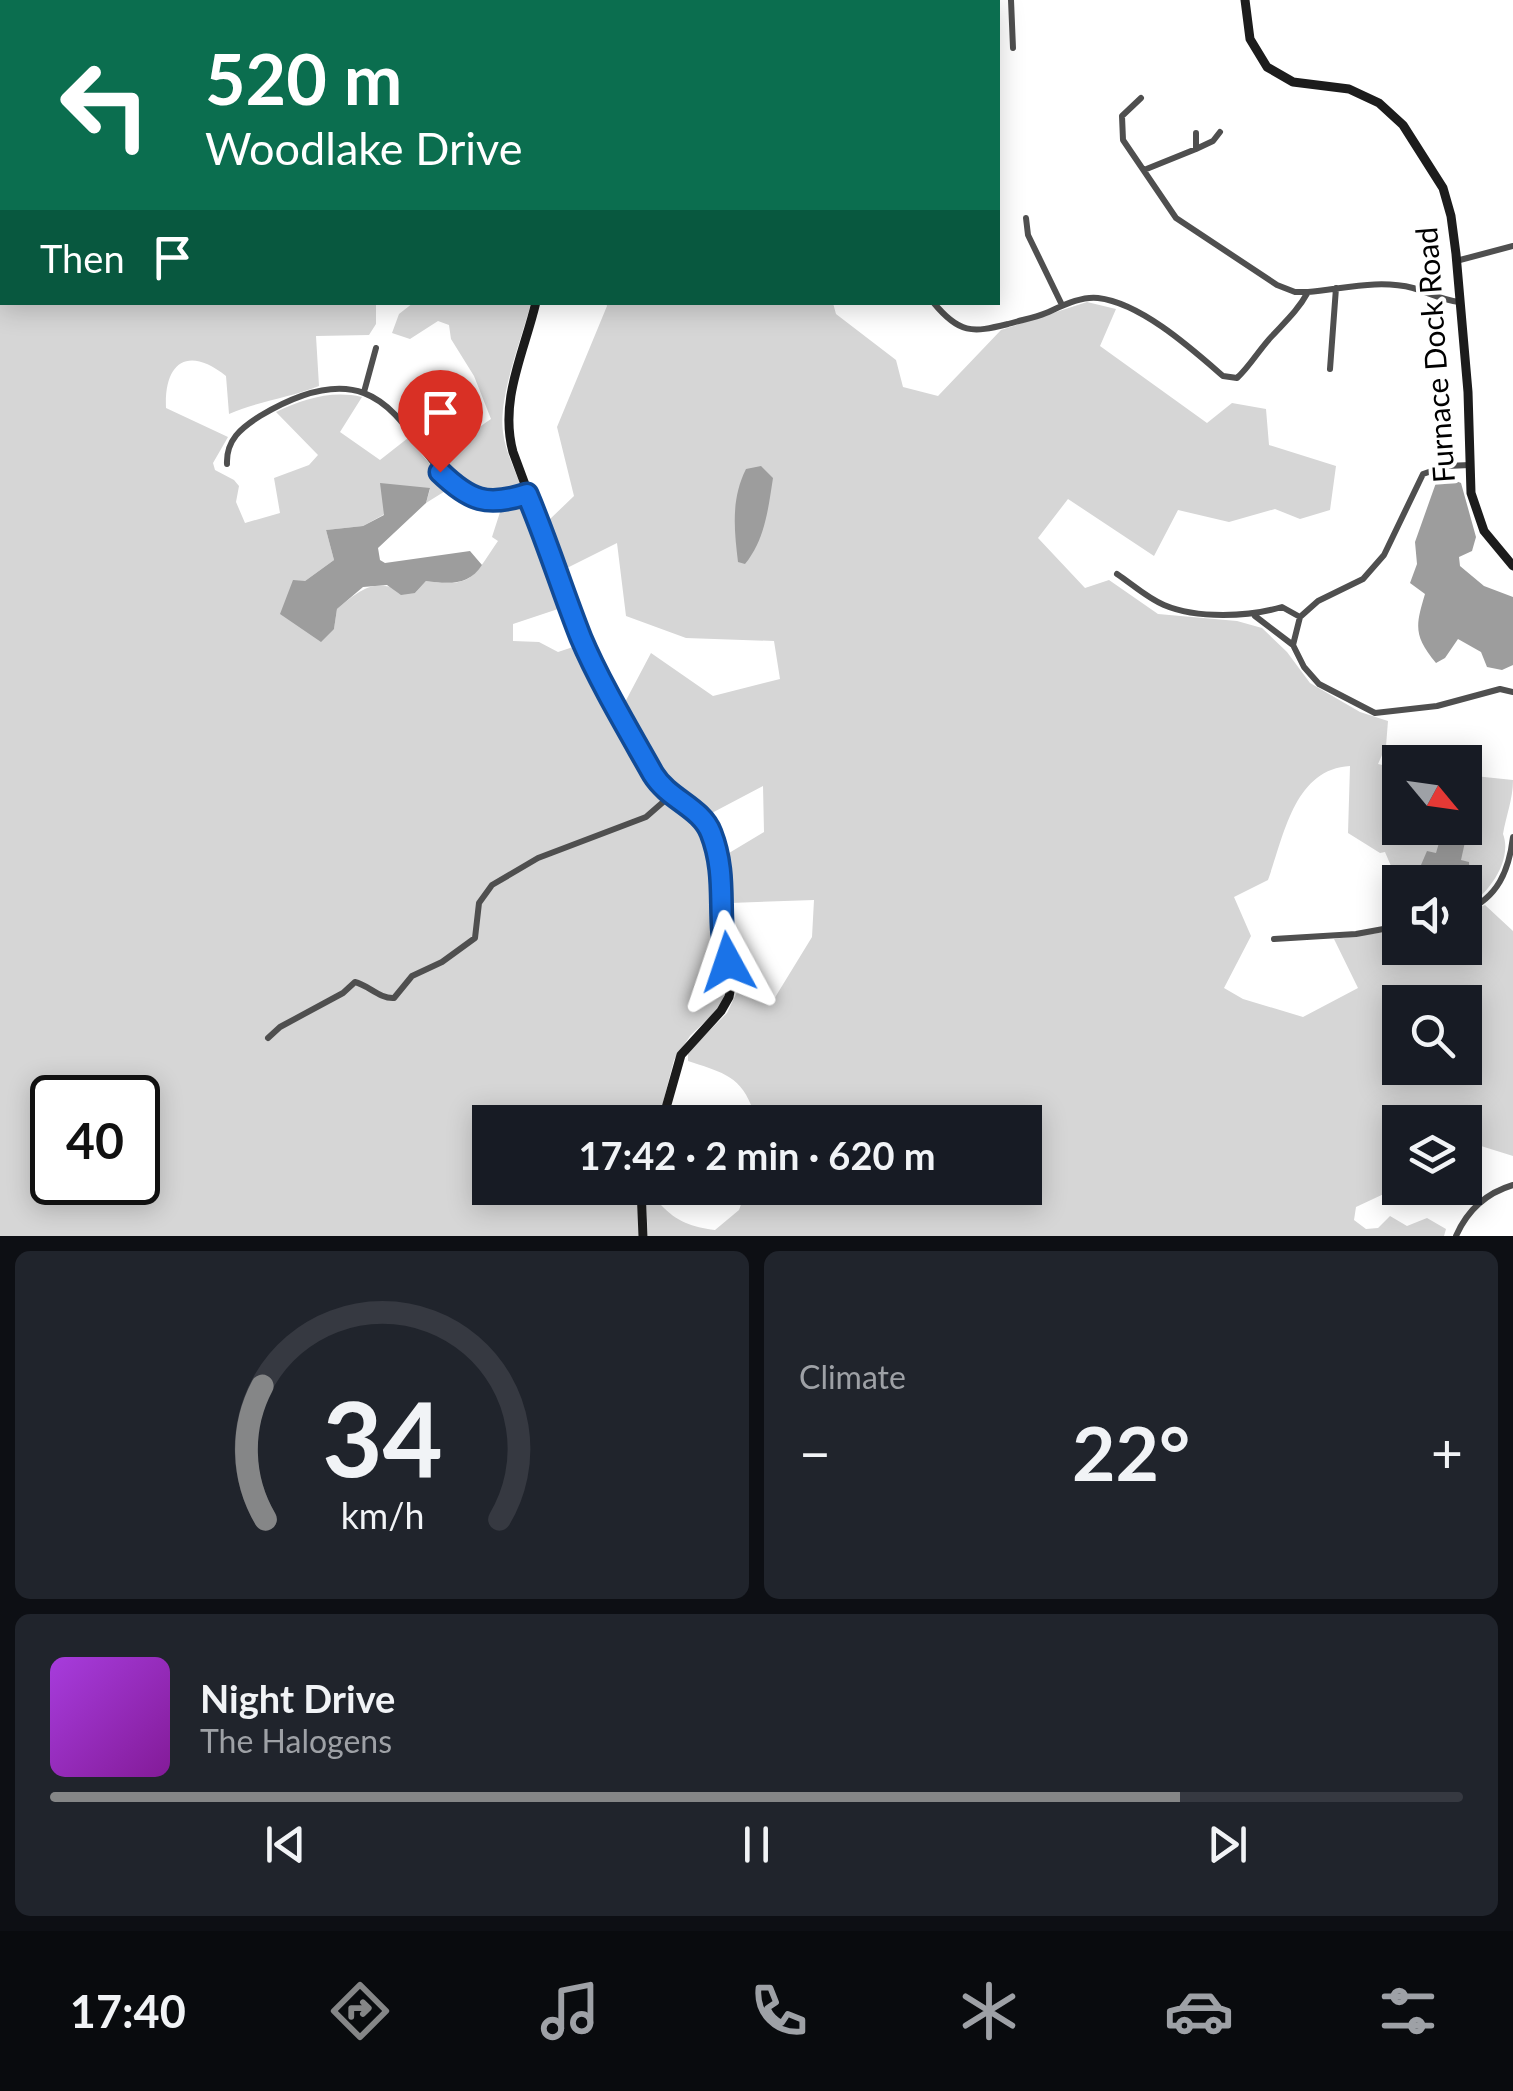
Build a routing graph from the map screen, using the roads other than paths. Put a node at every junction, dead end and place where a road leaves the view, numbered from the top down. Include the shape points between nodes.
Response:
1 (1010, 0) edge
2 (1245, 0) edge
3 (1013, 48) dead end
4 (1140, 98) dead end
5 (1196, 132) dead end
6 (1220, 132) dead end
7 (1196, 149) junction
8 (1144, 170) junction
9 (1026, 218) dead end
10 (1513, 246) edge
11 (1456, 261) junction
12 (1336, 288) junction
13 (1308, 292) junction
14 (1460, 302) junction
15 (535, 305) edge
16 (936, 305) edge
17 (1062, 305) junction
18 (376, 348) dead end
19 (1330, 369) dead end
20 (364, 392) junction
21 (227, 464) dead end
22 (1470, 465) junction
23 (527, 494) junction
24 (1513, 566) edge
25 (1117, 574) dead end
26 (1254, 615) junction
27 (1300, 617) junction
28 (1293, 645) junction
29 (1513, 692) edge
30 (670, 796) junction
31 (1513, 837) edge
32 (1482, 902) edge
33 (1382, 929) edge
34 (1274, 938) dead end
35 (268, 1038) dead end
36 (667, 1105) edge
37 (1513, 1185) edge
38 (642, 1205) edge
39 (643, 1236) edge
40 (1456, 1236) edge

1 - 3 street
2 - 11 street, Furnace Dock Road via 1250,40 1271,70 1296,83 1357,92 1400,120 1443,188
4 - 8 street via 1120,125
5 - 7 street
6 - 7 street
7 - 8 street
8 - 13 street via 1186,228 1277,284
9 - 17 street
10 - 11 street
11 - 14 street, Furnace Dock Road
12 - 13 street
12 - 14 street via 1413,288
12 - 19 street
13 - 17 street via 1237,378 1223,376 1134,309 1092,298
14 - 22 street, Furnace Dock Road
15 - 23 street via 507,411
16 - 17 street via 959,326 978,332
18 - 20 street
20 - 21 street via 316,391 270,411 240,430 226,450
20 - 23 street via 392,411 467,495 486,502
22 - 24 street, Furnace Dock Road via 1480,522
22 - 27 street via 1423,474 1384,555 1364,578
23 - 30 street via 583,642
25 - 26 street via 1173,608
26 - 27 street via 1282,608
26 - 28 street
27 - 28 street
28 - 29 street via 1312,679 1375,713
30 - 35 street via 646,816 538,858 492,885 479,903 475,938 412,976 394,998 354,982
30 - 36 street via 710,831 732,979 726,1005 680,1055
31 - 32 street via 1506,875
33 - 34 street
37 - 40 street via 1479,1202
38 - 39 street

